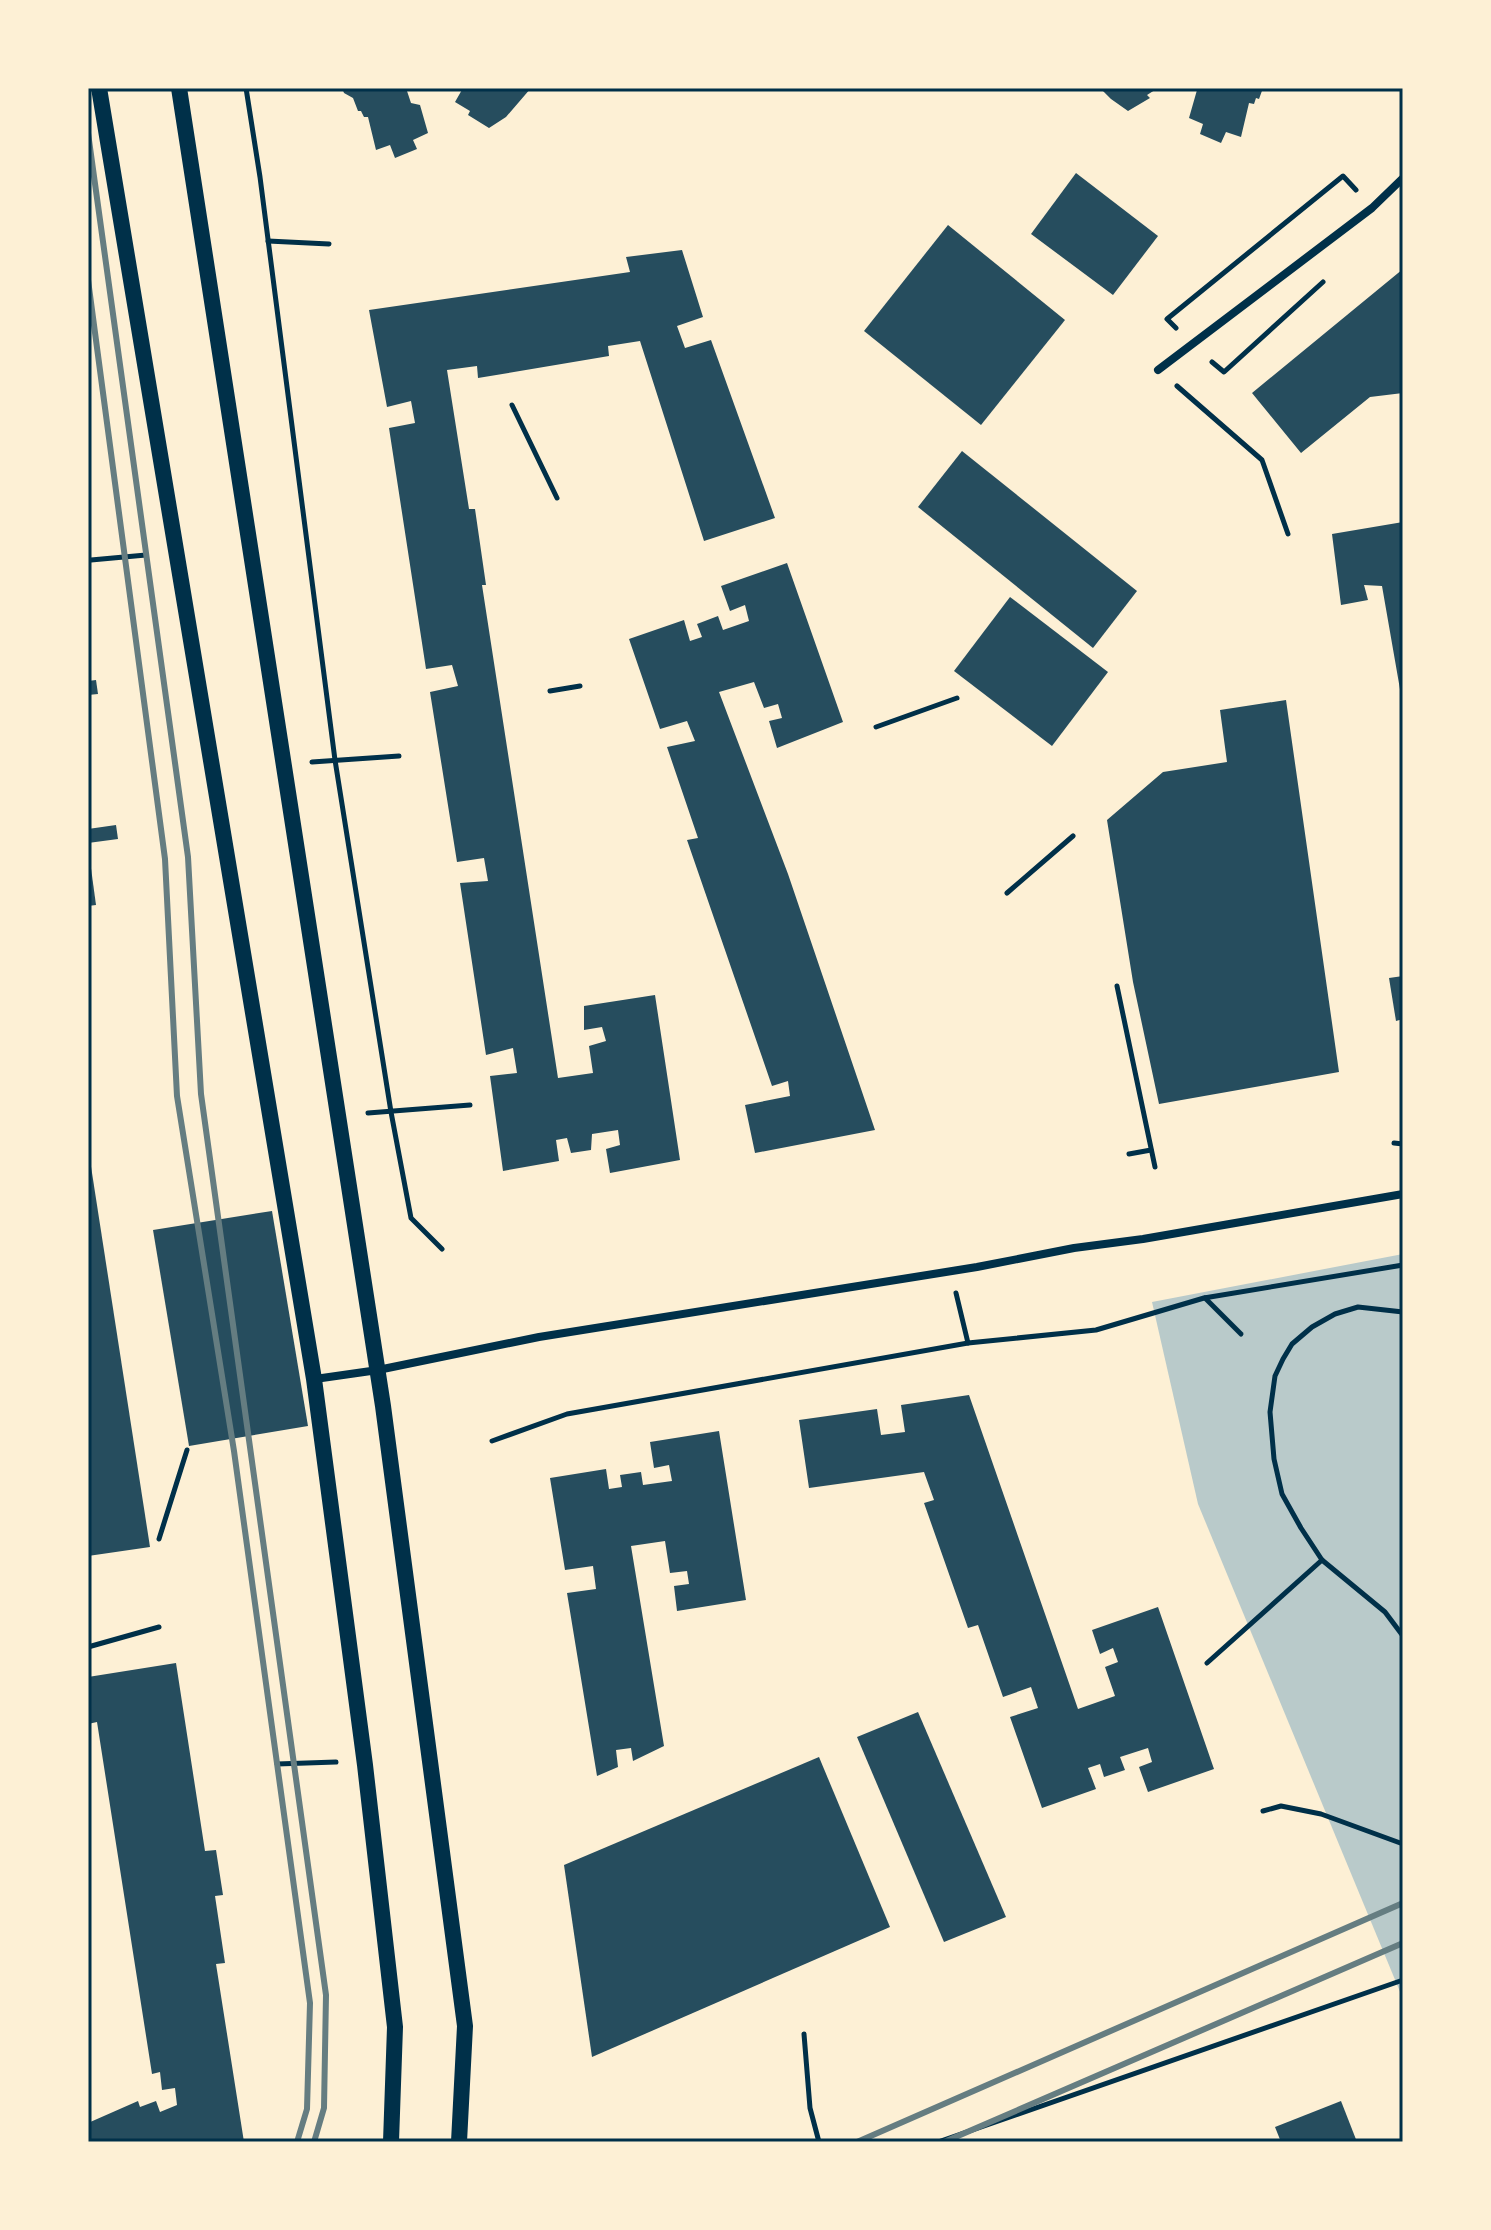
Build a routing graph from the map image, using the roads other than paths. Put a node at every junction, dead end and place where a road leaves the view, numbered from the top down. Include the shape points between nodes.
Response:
1 (99, 88) edge
2 (179, 88) edge
3 (1403, 178) edge
4 (1158, 370) road end
5 (1403, 1194) edge
6 (378, 1370) junction
7 (314, 1379) junction
8 (391, 2142) edge
9 (459, 2142) edge

1 - 7 main road
2 - 6 main road
3 - 4 street via 1372,208
5 - 6 street via 539,1337
6 - 7 street
6 - 9 main road via 465,2026
7 - 8 main road via 395,2027

